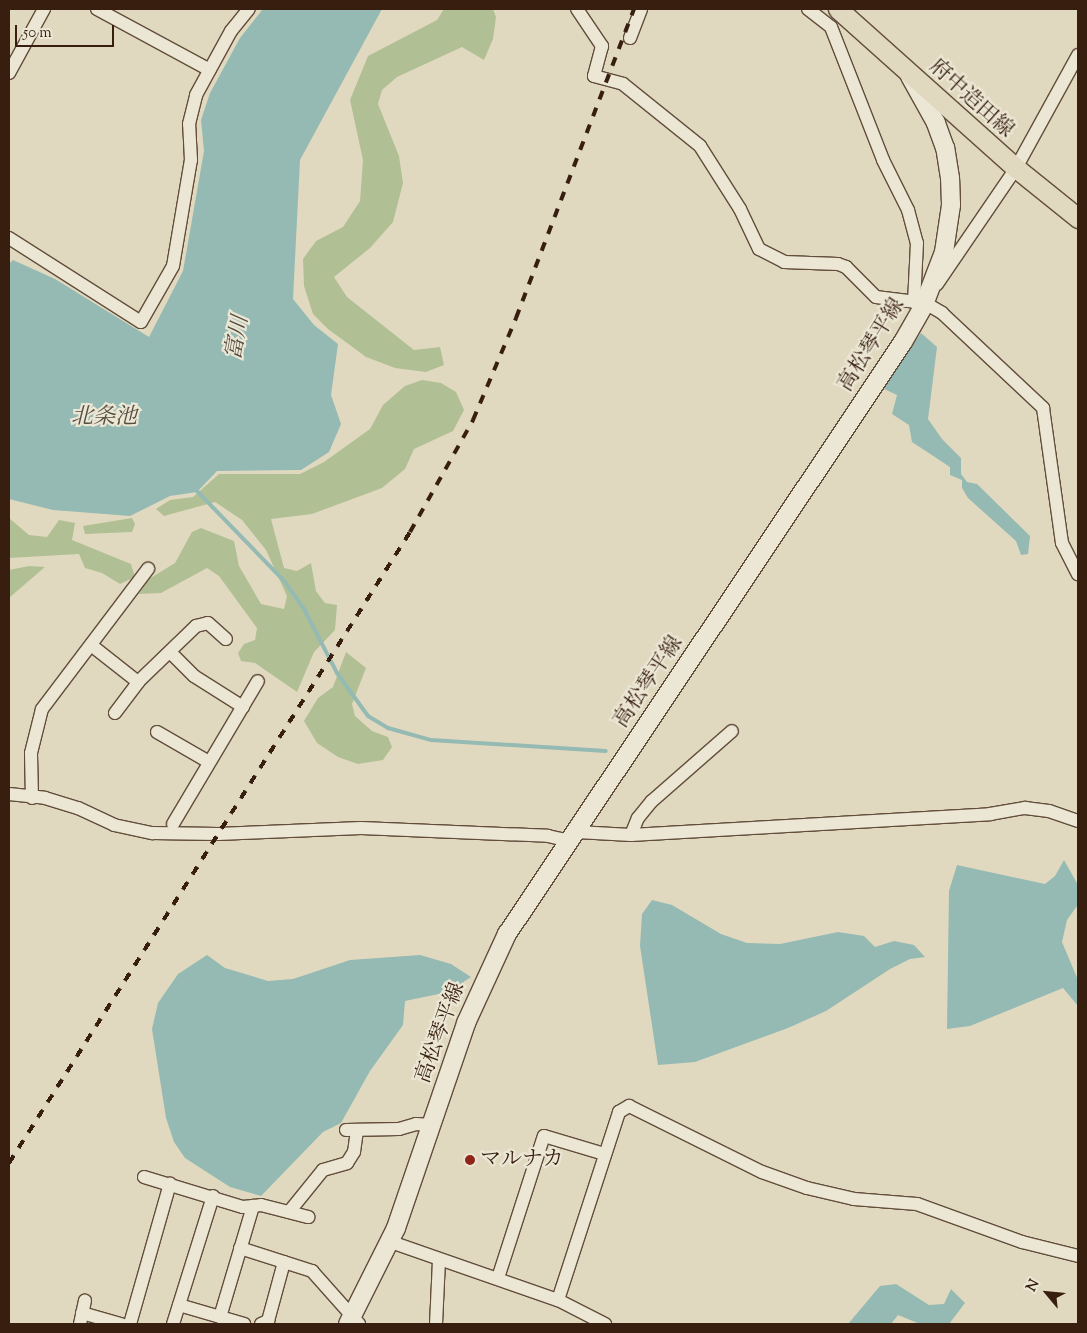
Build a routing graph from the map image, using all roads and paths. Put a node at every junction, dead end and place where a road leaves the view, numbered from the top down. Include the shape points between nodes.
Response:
1 (44, 9) edge
2 (97, 9) edge
3 (249, 9) edge
4 (577, 9) edge
5 (641, 9) edge
6 (808, 9) edge
7 (838, 9) edge
8 (630, 38) dead end
9 (1078, 55) edge
10 (210, 70) junction
11 (9, 73) edge
12 (909, 74) junction
13 (968, 126) junction
14 (940, 135) junction
15 (1016, 168) junction
16 (1078, 218) edge
17 (9, 238) edge
18 (919, 303) junction
19 (148, 568) dead end
20 (1078, 574) edge
21 (226, 639) dead end
22 (91, 646) junction
23 (170, 652) junction
24 (258, 681) dead end
25 (138, 682) junction
26 (243, 707) junction
27 (115, 713) dead end
28 (732, 731) dead end
29 (157, 732) dead end
30 (210, 762) junction
31 (9, 794) edge
32 (32, 798) junction
33 (1078, 821) edge
34 (172, 824) dead end
35 (631, 835) junction
36 (574, 837) junction
37 (432, 1125) junction
38 (604, 1154) junction
39 (144, 1177) dead end
40 (170, 1184) junction
41 (213, 1196) junction
42 (253, 1206) junction
43 (289, 1212) junction
44 (308, 1218) dead end
45 (391, 1242) junction
46 (240, 1248) junction
47 (1078, 1256) edge
48 (439, 1260) junction
49 (284, 1262) junction
50 (498, 1278) junction
51 (558, 1300) junction
52 (178, 1305) junction
53 (83, 1313) edge
54 (220, 1317) junction
55 (353, 1321) edge
56 (121, 1324) edge
57 (130, 1324) edge
58 (173, 1324) edge
59 (244, 1324) edge
60 (261, 1324) edge
61 (436, 1324) edge
62 (605, 1324) edge

1 - 11 street
2 - 10 street
3 - 10 street via 231,31
4 - 18 street via 602,46 594,76 623,84 700,146 740,209 759,249 784,262 838,264 876,297
5 - 8 street
6 - 18 street via 831,27 883,160 908,210 917,243
7 - 12 main road, 府中造田線
9 - 15 street
10 - 17 street via 196,95 188,124 192,160 173,266 141,322
12 - 13 main road, 府中造田線
12 - 14 main road, 高松琴平線
13 - 14 main road
13 - 15 main road, 府中造田線
14 - 18 main road, 高松琴平線 via 950,178 951,205 944,252
15 - 16 main road, 府中造田線
15 - 18 street
18 - 20 street via 942,313 1043,408 1062,544
18 - 36 main road, 高松琴平線 via 903,342
19 - 22 street
21 - 23 street via 208,623 202,624
22 - 25 street
22 - 32 street via 42,710 30,753
23 - 25 street
23 - 26 street via 194,676
24 - 26 street
25 - 27 street
26 - 30 street
28 - 35 street via 652,801 638,818
29 - 30 street
30 - 34 street
31 - 32 street
32 - 36 street via 45,798 78,808 114,825 153,833 218,834 361,828
33 - 35 street via 1049,811 1025,808 990,814
35 - 36 street
36 - 37 main road, 高松琴平線 via 521,912 491,968 466,1023
37 - 43 street via 352,1131 354,1152 347,1163 323,1170
37 - 45 main road, 高松琴平線
38 - 47 street via 619,1112 629,1106 762,1172 807,1188 854,1199 917,1204 1022,1242
38 - 50 street via 544,1136
38 - 51 street
39 - 40 street
40 - 41 street
40 - 57 street
41 - 42 street via 243,1207
41 - 52 street
42 - 43 street
42 - 46 street
43 - 44 street
45 - 48 street
45 - 55 main road, 高松琴平線
46 - 49 street
46 - 54 street
48 - 50 street
48 - 61 street
49 - 55 street via 312,1271
49 - 60 street via 268,1321
50 - 51 street
51 - 62 street
52 - 54 street
52 - 58 street
53 - 56 street
54 - 59 street

